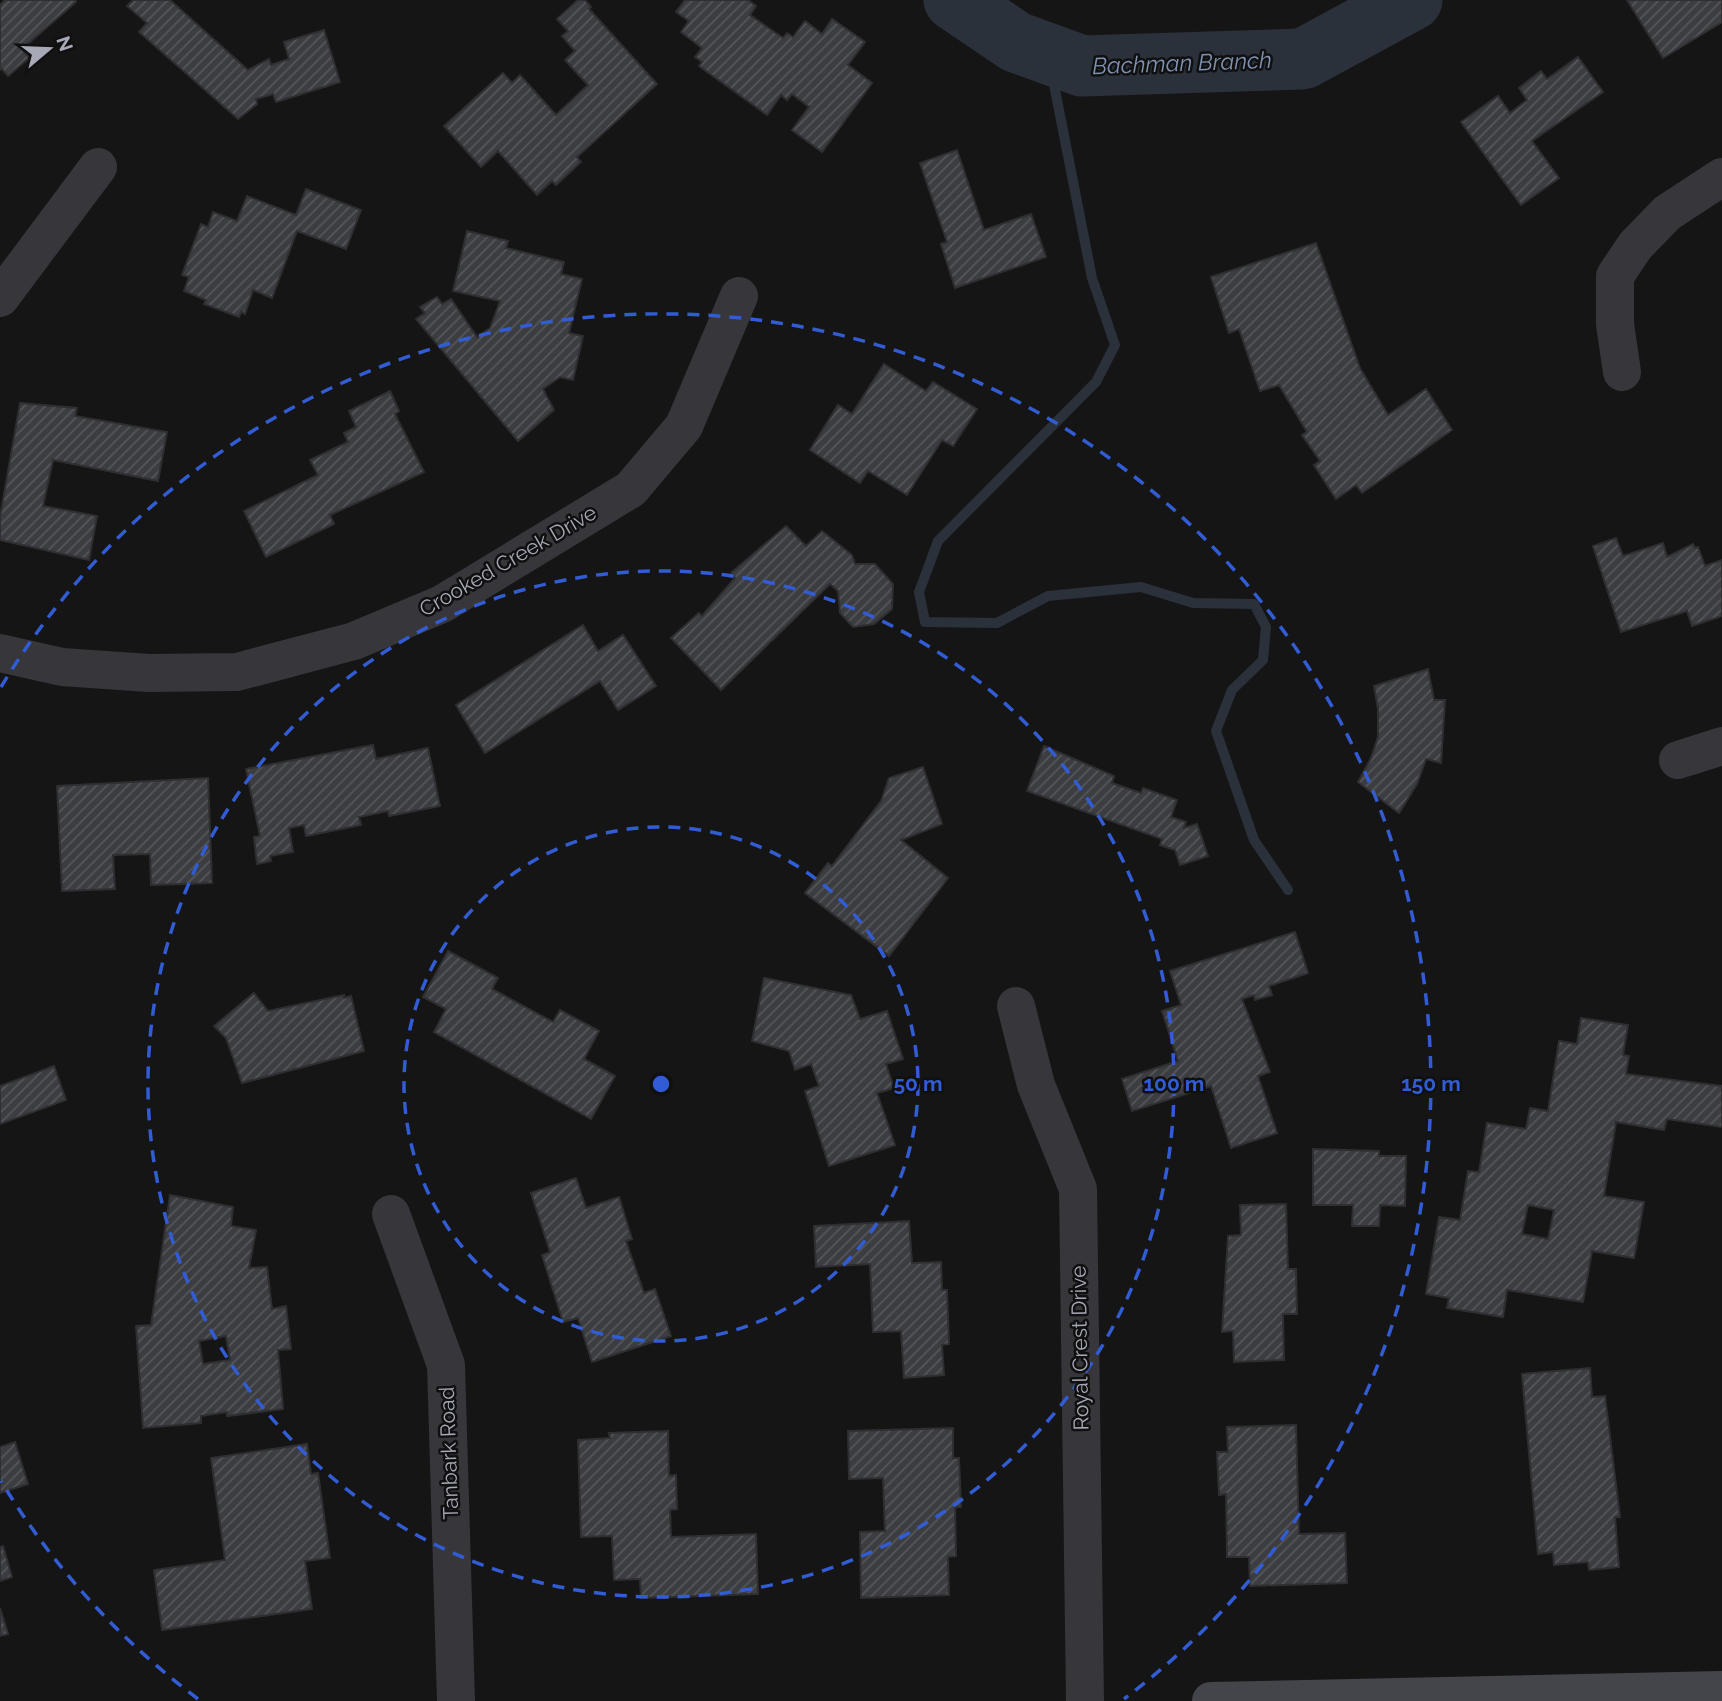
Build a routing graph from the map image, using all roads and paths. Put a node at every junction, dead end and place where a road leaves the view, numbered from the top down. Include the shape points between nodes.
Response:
1 (98, 167) dead end
2 (1722, 177) edge
3 (739, 296) dead end
4 (0, 298) edge
5 (1622, 372) dead end
6 (0, 653) edge
7 (1722, 746) edge
8 (1678, 761) dead end
9 (1016, 1006) dead end
10 (391, 1214) dead end
11 (1722, 1690) edge
12 (456, 1701) edge
13 (1085, 1701) edge
14 (1211, 1701) edge

1 - 4 street
2 - 5 street via 1667,213 1635,246 1615,276
3 - 6 street, Crooked Creek Drive via 684,426 631,489 442,604 354,641 236,672 62,667
7 - 8 street
9 - 13 street, Royal Crest Drive via 1036,1085 1078,1189
10 - 12 street, Tanbark Road via 446,1365
11 - 14 main road

